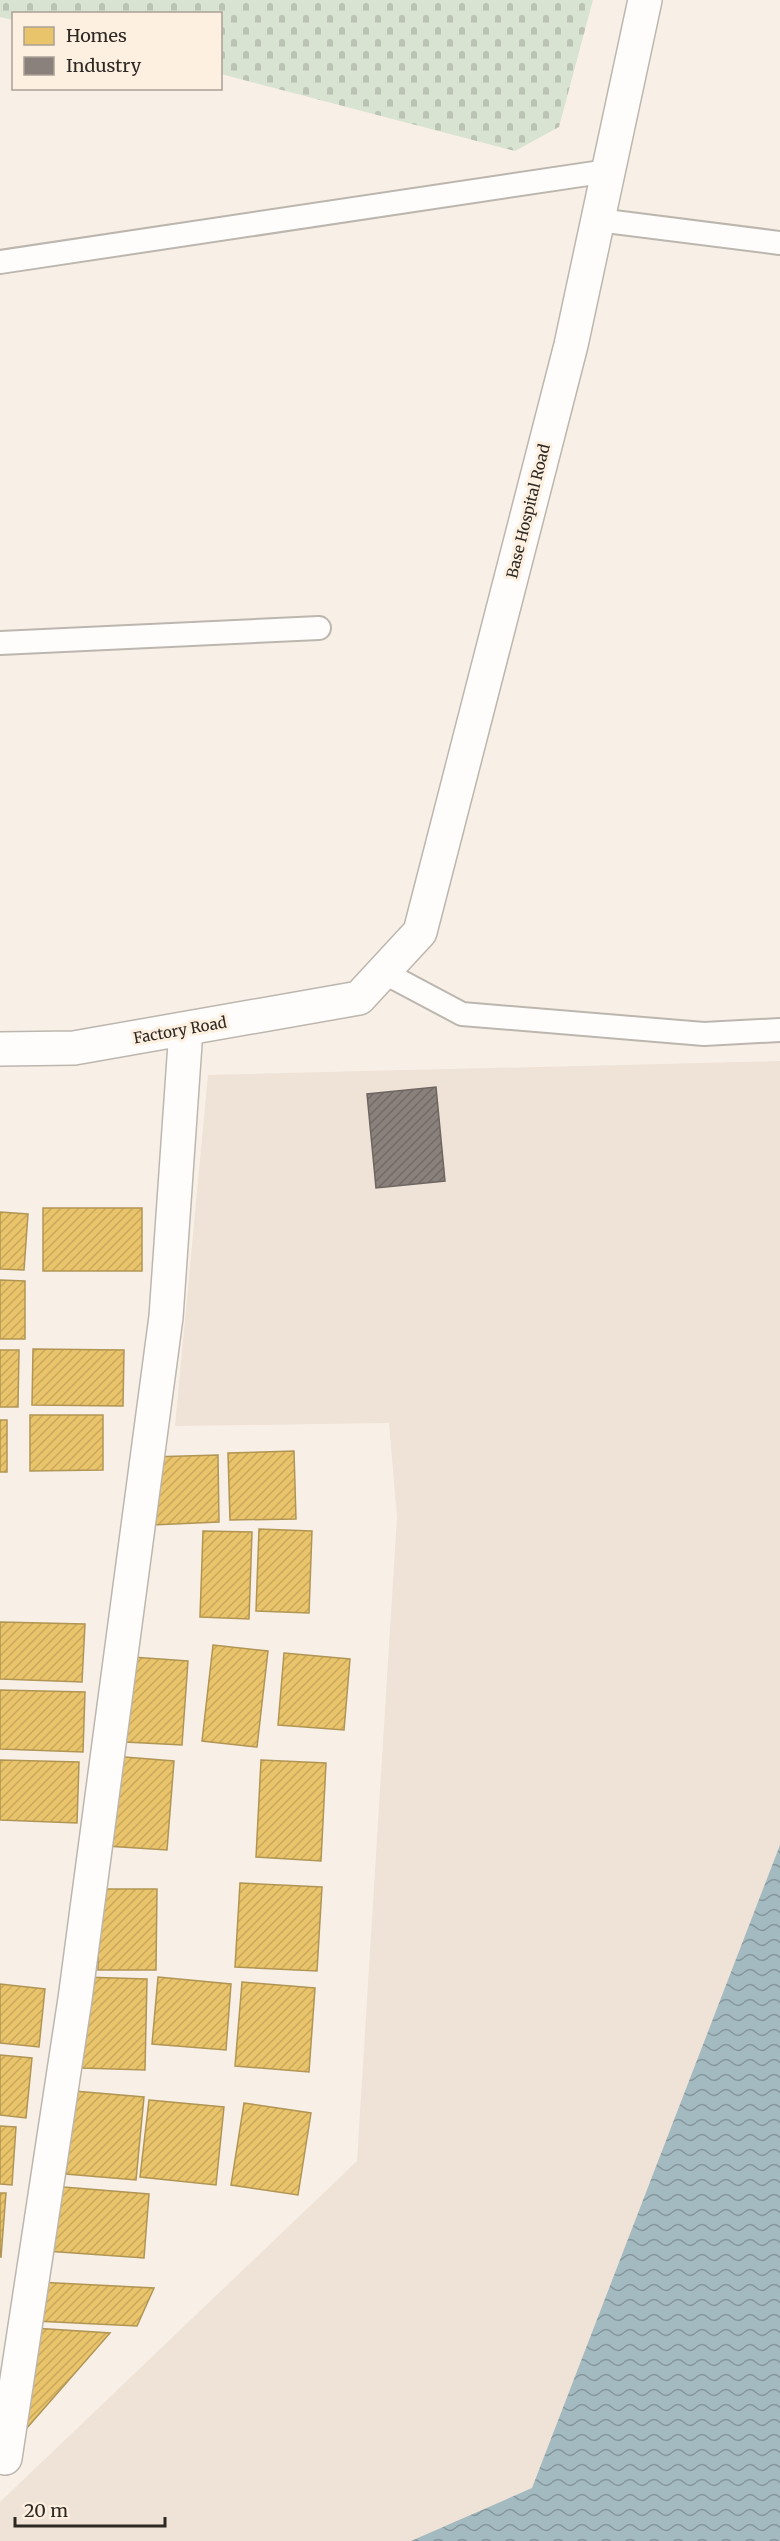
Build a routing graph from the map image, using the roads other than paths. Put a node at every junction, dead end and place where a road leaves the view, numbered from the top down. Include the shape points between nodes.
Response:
1 (645, 0) edge
2 (608, 171) junction
3 (598, 220) junction
4 (780, 243) edge
5 (0, 262) edge
6 (319, 628) dead end
7 (0, 643) edge
8 (383, 972) junction
9 (359, 998) joint
10 (186, 1029) junction
11 (780, 1030) edge
12 (0, 1049) edge
13 (5, 2458) dead end

1 - 2 street, Base Hospital Road
2 - 3 street, Base Hospital Road
2 - 5 lane
3 - 4 lane
3 - 8 street, Base Hospital Road via 571,345 420,932
6 - 7 lane
8 - 9 street, Base Hospital Road
8 - 11 lane via 462,1014 704,1034
9 - 10 street, Factory Road
10 - 12 street, Factory Road via 74,1048
10 - 13 street via 166,1317 75,1999

